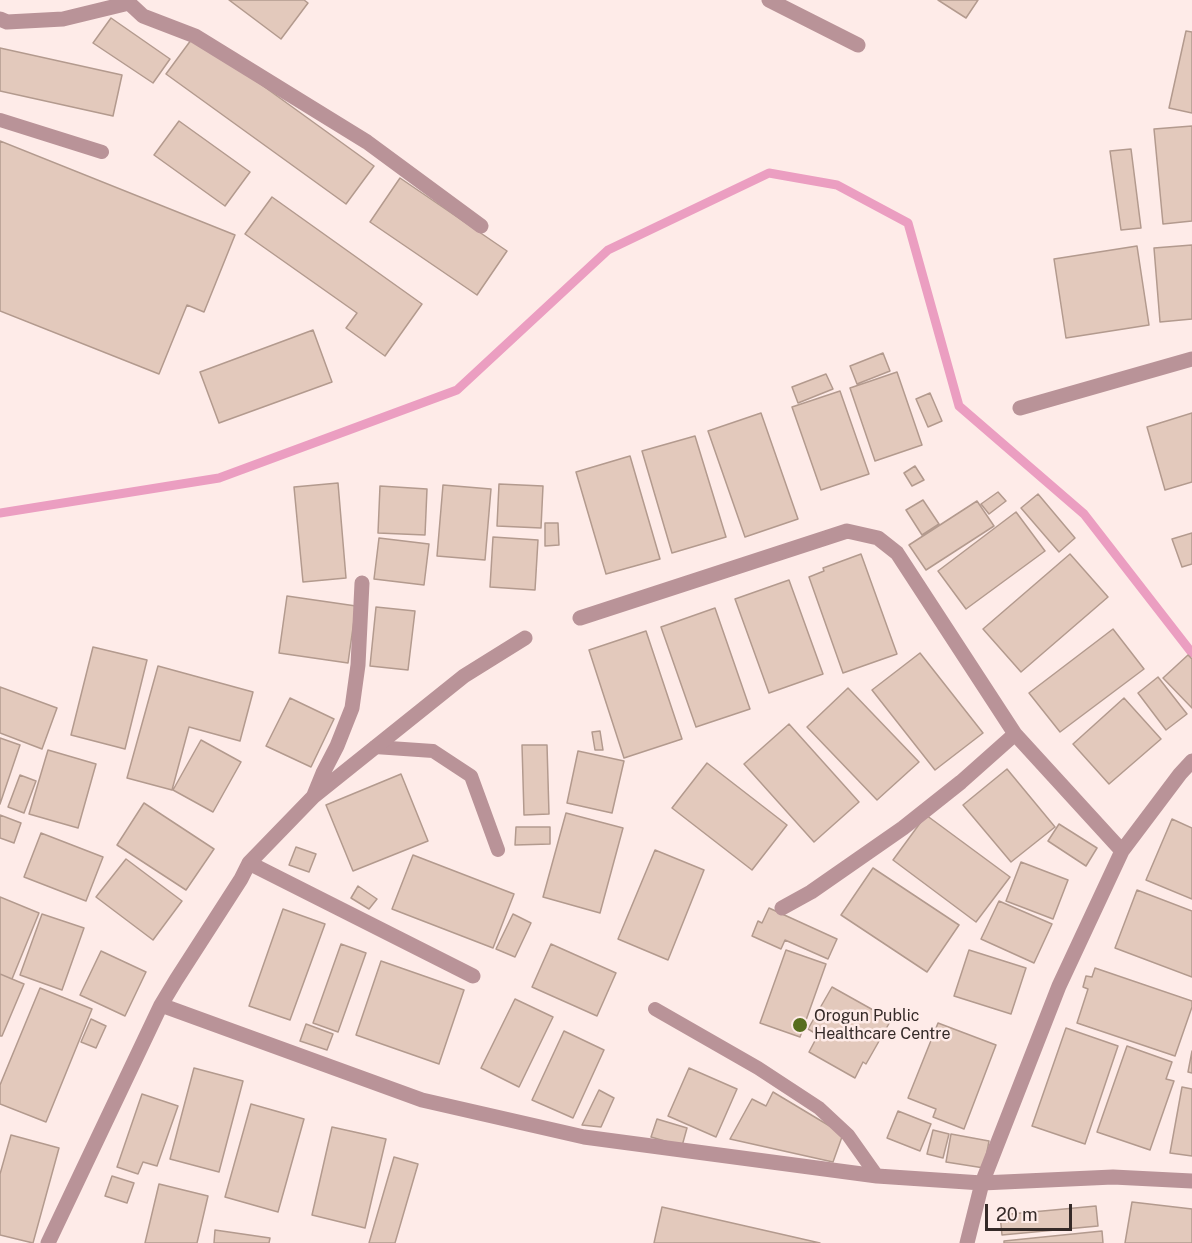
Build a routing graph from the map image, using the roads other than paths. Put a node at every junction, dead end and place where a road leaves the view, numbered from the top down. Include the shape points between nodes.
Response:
1 (769, 0) edge
2 (130, 2) edge
3 (0, 20) edge
4 (858, 45) dead end
5 (0, 120) edge
6 (102, 153) dead end
7 (481, 226) dead end
8 (1192, 359) edge
9 (1020, 408) dead end
10 (362, 583) dead end
11 (580, 618) dead end
12 (525, 639) dead end
13 (1015, 734) junction
14 (375, 747) junction
15 (1192, 761) edge
16 (313, 797) junction
17 (498, 850) dead end
18 (1122, 851) junction
19 (249, 863) junction
20 (782, 908) dead end
21 (473, 976) dead end
22 (161, 1005) junction
23 (655, 1009) dead end
24 (876, 1176) junction
25 (1192, 1181) edge
26 (982, 1183) junction
27 (48, 1243) edge
28 (967, 1243) edge

1 - 4 street
2 - 3 street via 63,19
2 - 7 street via 143,16 195,36 367,142
5 - 6 lane
8 - 9 street
10 - 16 street via 352,708
11 - 13 street via 847,531 878,538 897,553
12 - 14 street via 464,676
13 - 18 street
13 - 20 street via 903,828
14 - 16 street
14 - 17 lane via 433,751 471,776
15 - 18 street
16 - 19 street
18 - 26 street via 1059,986
19 - 21 street
19 - 22 street
22 - 24 street via 422,1100 584,1137
22 - 27 street
23 - 24 lane via 819,1108 848,1135
24 - 26 street
25 - 26 street via 1113,1177
26 - 28 street

